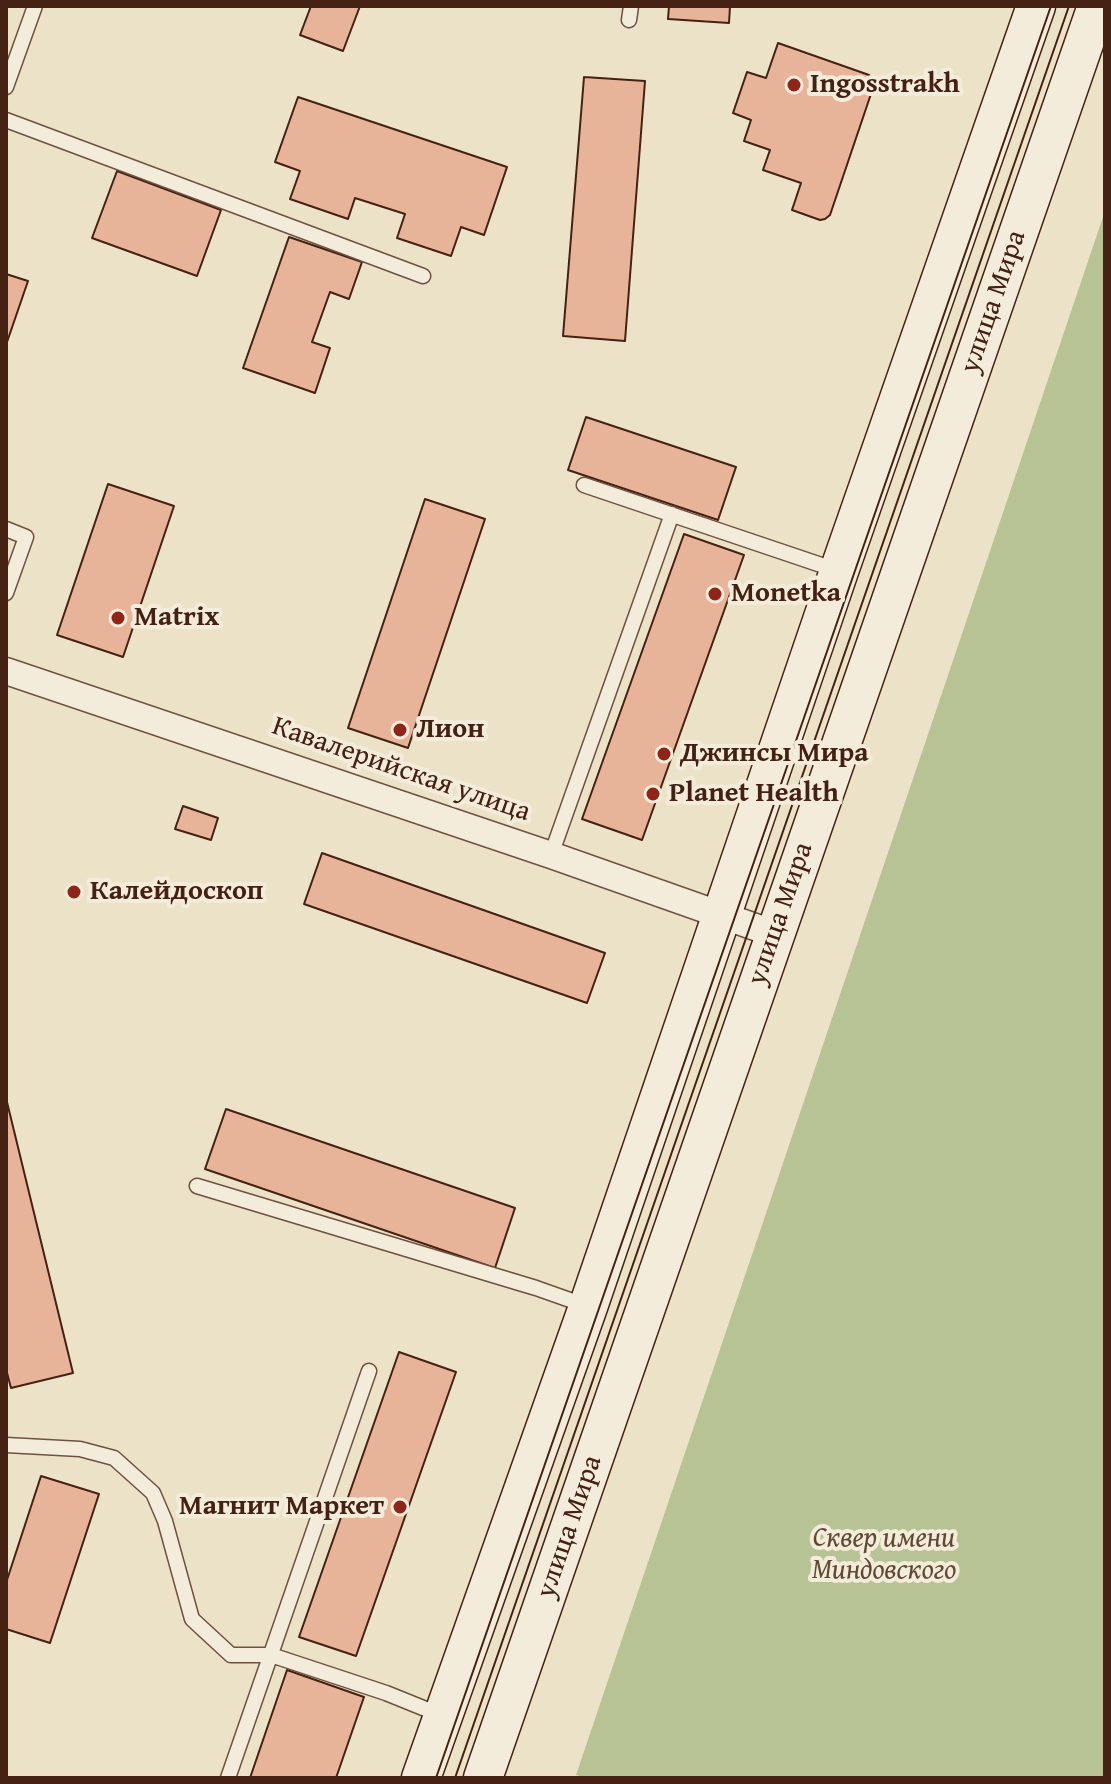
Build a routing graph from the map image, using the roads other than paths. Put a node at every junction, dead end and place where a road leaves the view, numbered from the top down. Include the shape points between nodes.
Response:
1 (35, 6) edge
2 (1036, 6) edge
3 (1097, 6) edge
4 (6, 87) edge
5 (6, 120) edge
6 (423, 276) dead end
7 (584, 485) dead end
8 (672, 514) junction
9 (6, 529) edge
10 (839, 571) junction
11 (6, 593) edge
12 (6, 671) edge
13 (551, 855) junction
14 (720, 915) junction
15 (775, 934) junction
16 (197, 1186) dead end
17 (588, 1307) junction
18 (369, 1371) dead end
19 (6, 1445) edge
20 (271, 1655) junction
21 (443, 1717) junction
22 (228, 1778) edge
23 (421, 1778) edge
24 (483, 1778) edge

1 - 4 lane
2 - 10 main road, улица Мира
3 - 15 main road, улица Мира
5 - 6 lane
7 - 8 lane
8 - 10 lane
8 - 13 lane
9 - 11 lane via 26,537
10 - 14 main road, улица Мира
12 - 13 street, Кавалерийская улица
13 - 14 street, Кавалерийская улица
14 - 15 street, Кавалерийская улица
14 - 17 main road, улица Мира
15 - 24 main road, улица Мира
16 - 17 lane
17 - 21 main road, улица Мира
18 - 20 lane
19 - 20 lane via 80,1449 114,1458 153,1493 192,1619 231,1655
20 - 21 lane
20 - 22 lane
21 - 23 main road, улица Мира

